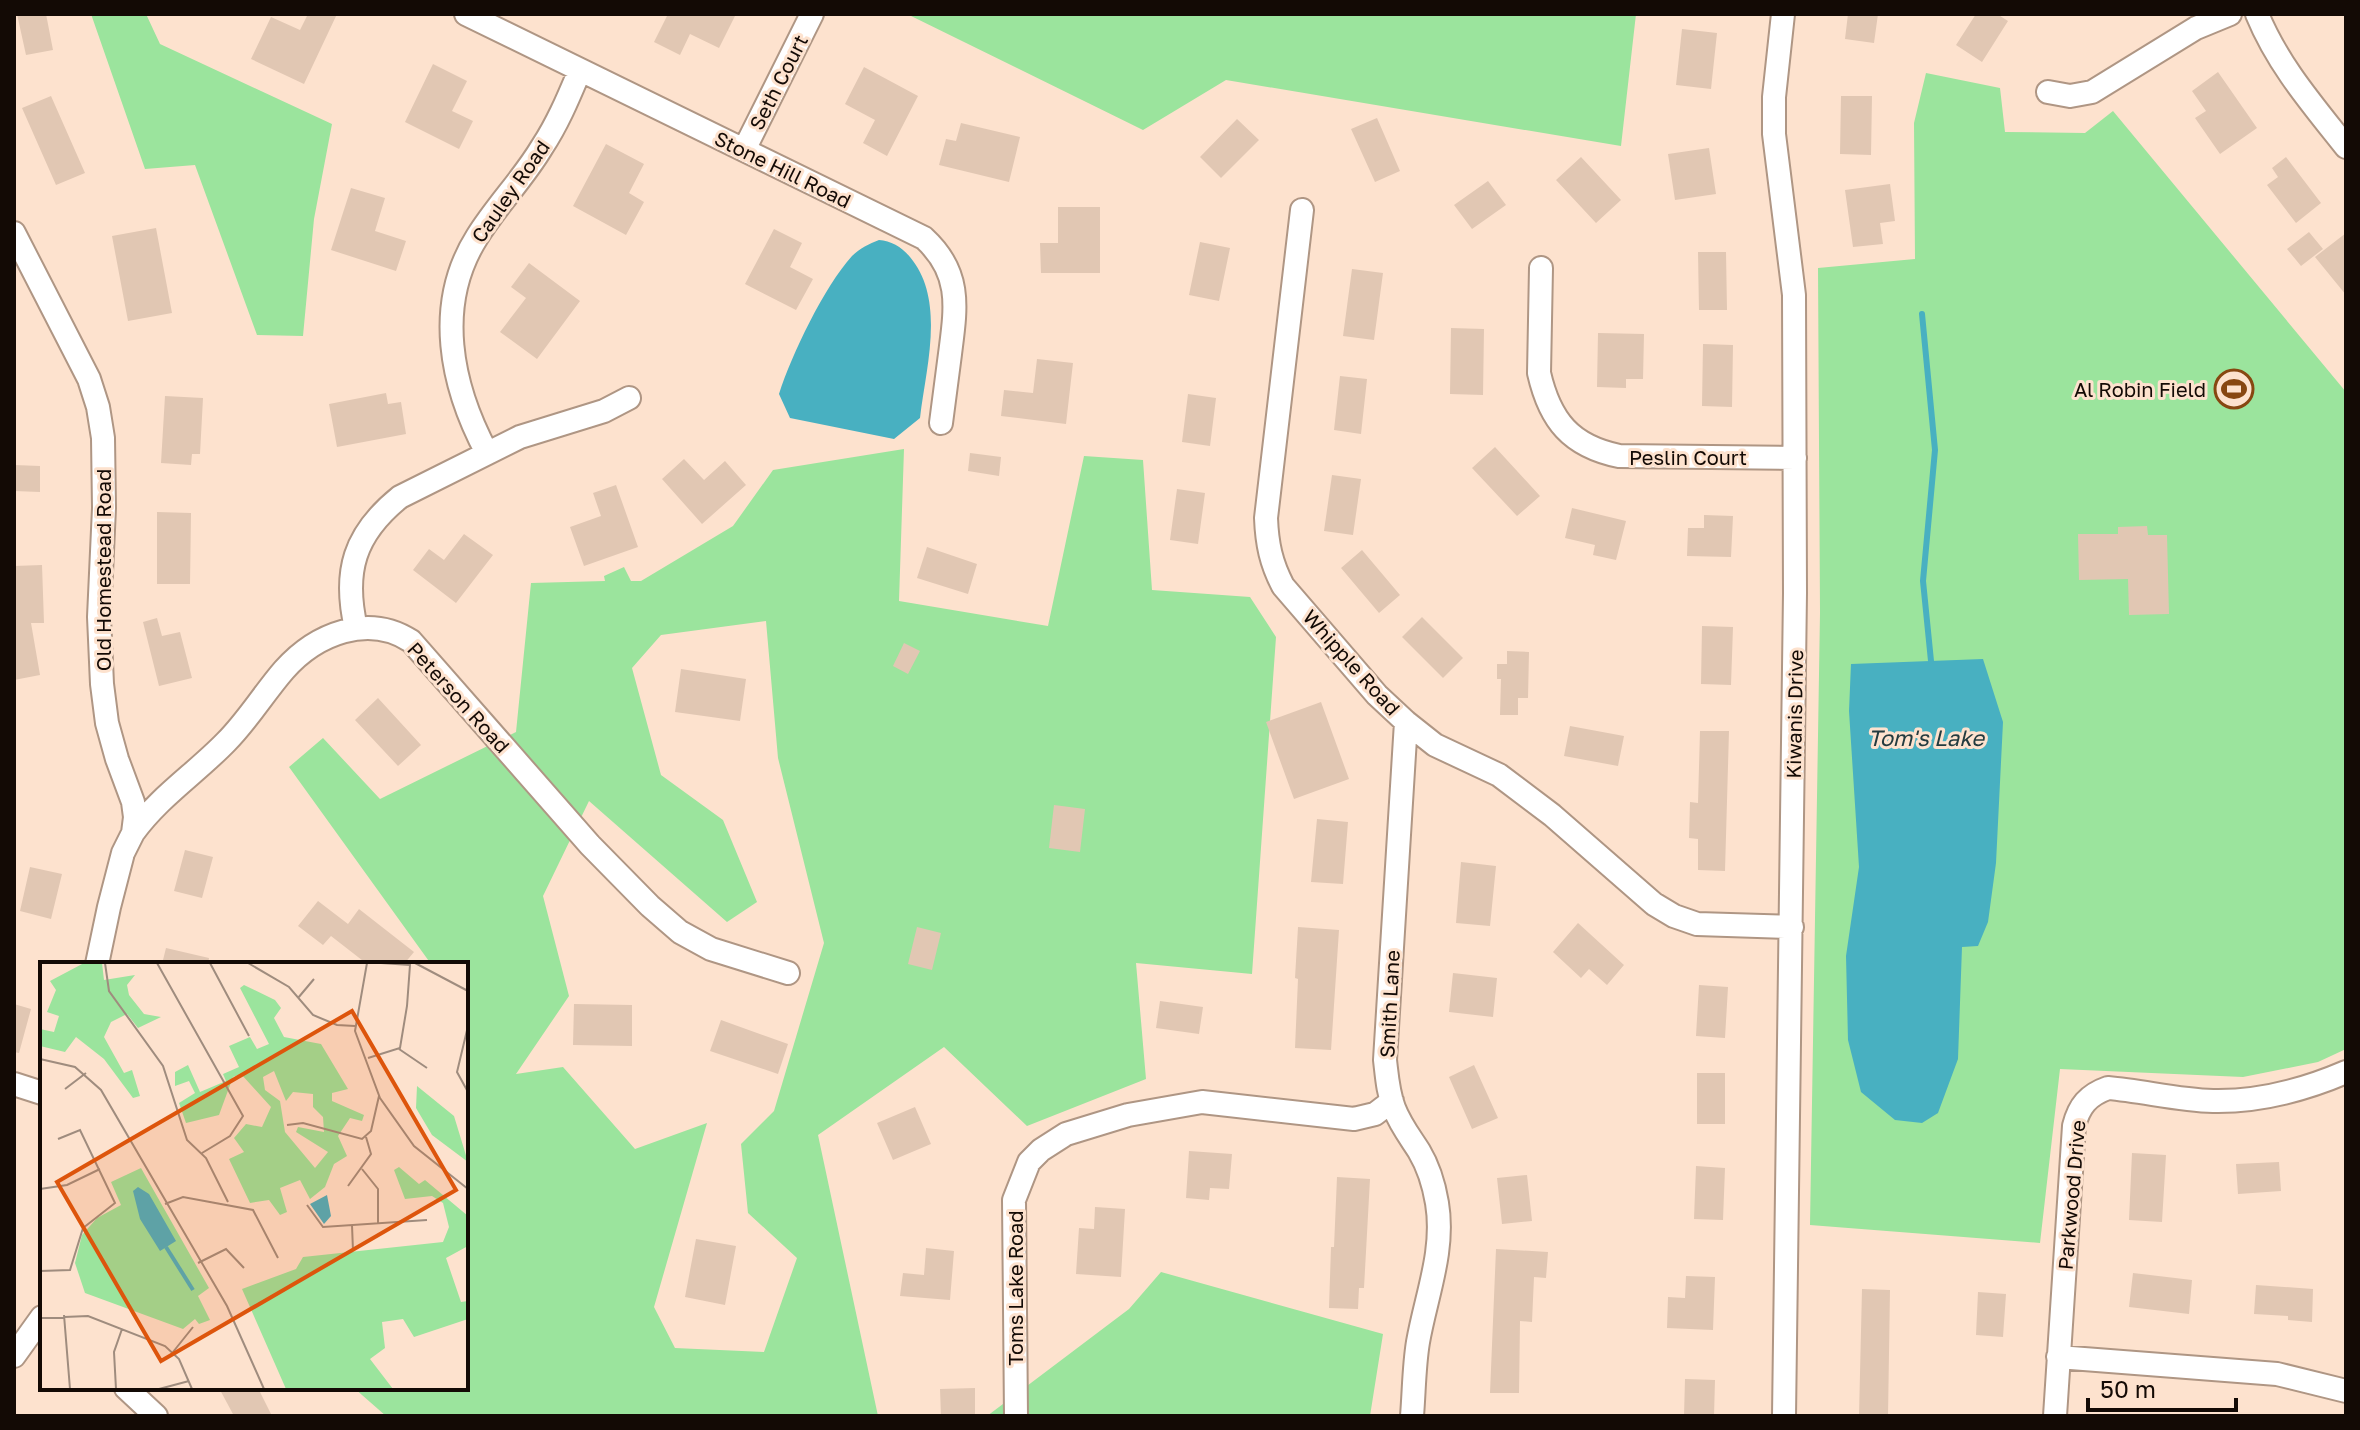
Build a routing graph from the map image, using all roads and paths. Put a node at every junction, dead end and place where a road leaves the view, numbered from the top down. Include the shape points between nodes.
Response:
1 (466, 14) edge
2 (812, 14) edge
3 (1783, 14) edge
4 (2230, 14) edge
5 (2257, 14) edge
6 (580, 70) junction
7 (2048, 92) dead end
8 (2346, 147) edge
9 (744, 150) junction
10 (1302, 210) dead end
11 (14, 233) edge
12 (1541, 268) dead end
13 (629, 398) dead end
14 (941, 423) dead end
15 (487, 453) junction
16 (1795, 458) junction
17 (356, 628) junction
18 (1406, 722) junction
19 (133, 833) junction
20 (1792, 927) junction
21 (97, 962) edge
22 (788, 973) dead end
23 (2346, 1072) edge
24 (14, 1084) edge
25 (40, 1092) edge
26 (1392, 1101) junction
27 (39, 1329) edge
28 (14, 1356) edge
29 (2058, 1357) junction
30 (128, 1390) edge
31 (2346, 1391) edge
32 (156, 1416) edge
33 (1016, 1416) edge
34 (1412, 1416) edge
35 (1784, 1416) edge
36 (2055, 1416) edge

1 - 6 street, Stone Hill Road
2 - 9 street, Seth Court
3 - 16 street, Kiwanis Drive via 1774,134 1794,295
4 - 7 street via 2196,28 2092,92
5 - 8 street via 2286,71
6 - 9 street, Stone Hill Road
6 - 15 street, Cauley Road via 541,150 477,236 458,279 451,318 453,360 468,414
9 - 14 street, Stone Hill Road via 924,238 938,251 954,290 955,313
10 - 18 street, Whipple Road via 1267,543 1283,586
11 - 19 street, Old Homestead Road via 89,379 98,407 103,438 102,684 107,723 133,802
12 - 16 street, Peslin Court via 1539,373 1551,410 1579,442 1619,456
13 - 15 street
15 - 17 street via 400,497 370,527 350,576
16 - 20 street, Kiwanis Drive
17 - 19 street, Peterson Road via 305,650 227,741
17 - 22 street, Peterson Road via 384,629 411,641 590,845 680,932 711,949
18 - 20 street, Whipple Road via 1435,745 1499,775 1674,916 1697,924
18 - 26 street, Smith Lane via 1385,1060
19 - 21 street, Old Homestead Road via 123,853
20 - 35 street, Kiwanis Drive
23 - 29 street, Parkwood Drive via 2287,1093 2249,1099 2212,1101 2108,1088 2085,1101 2074,1126
24 - 25 street
26 - 33 street, Toms Lake Road via 1375,1114 1354,1119 1202,1102 1128,1115 1056,1139 1041,1150 1029,1162 1014,1200
26 - 34 street, Smith Lane via 1431,1178 1438,1219
27 - 28 street
29 - 31 street via 2277,1374
29 - 36 street, Parkwood Drive
30 - 32 street

